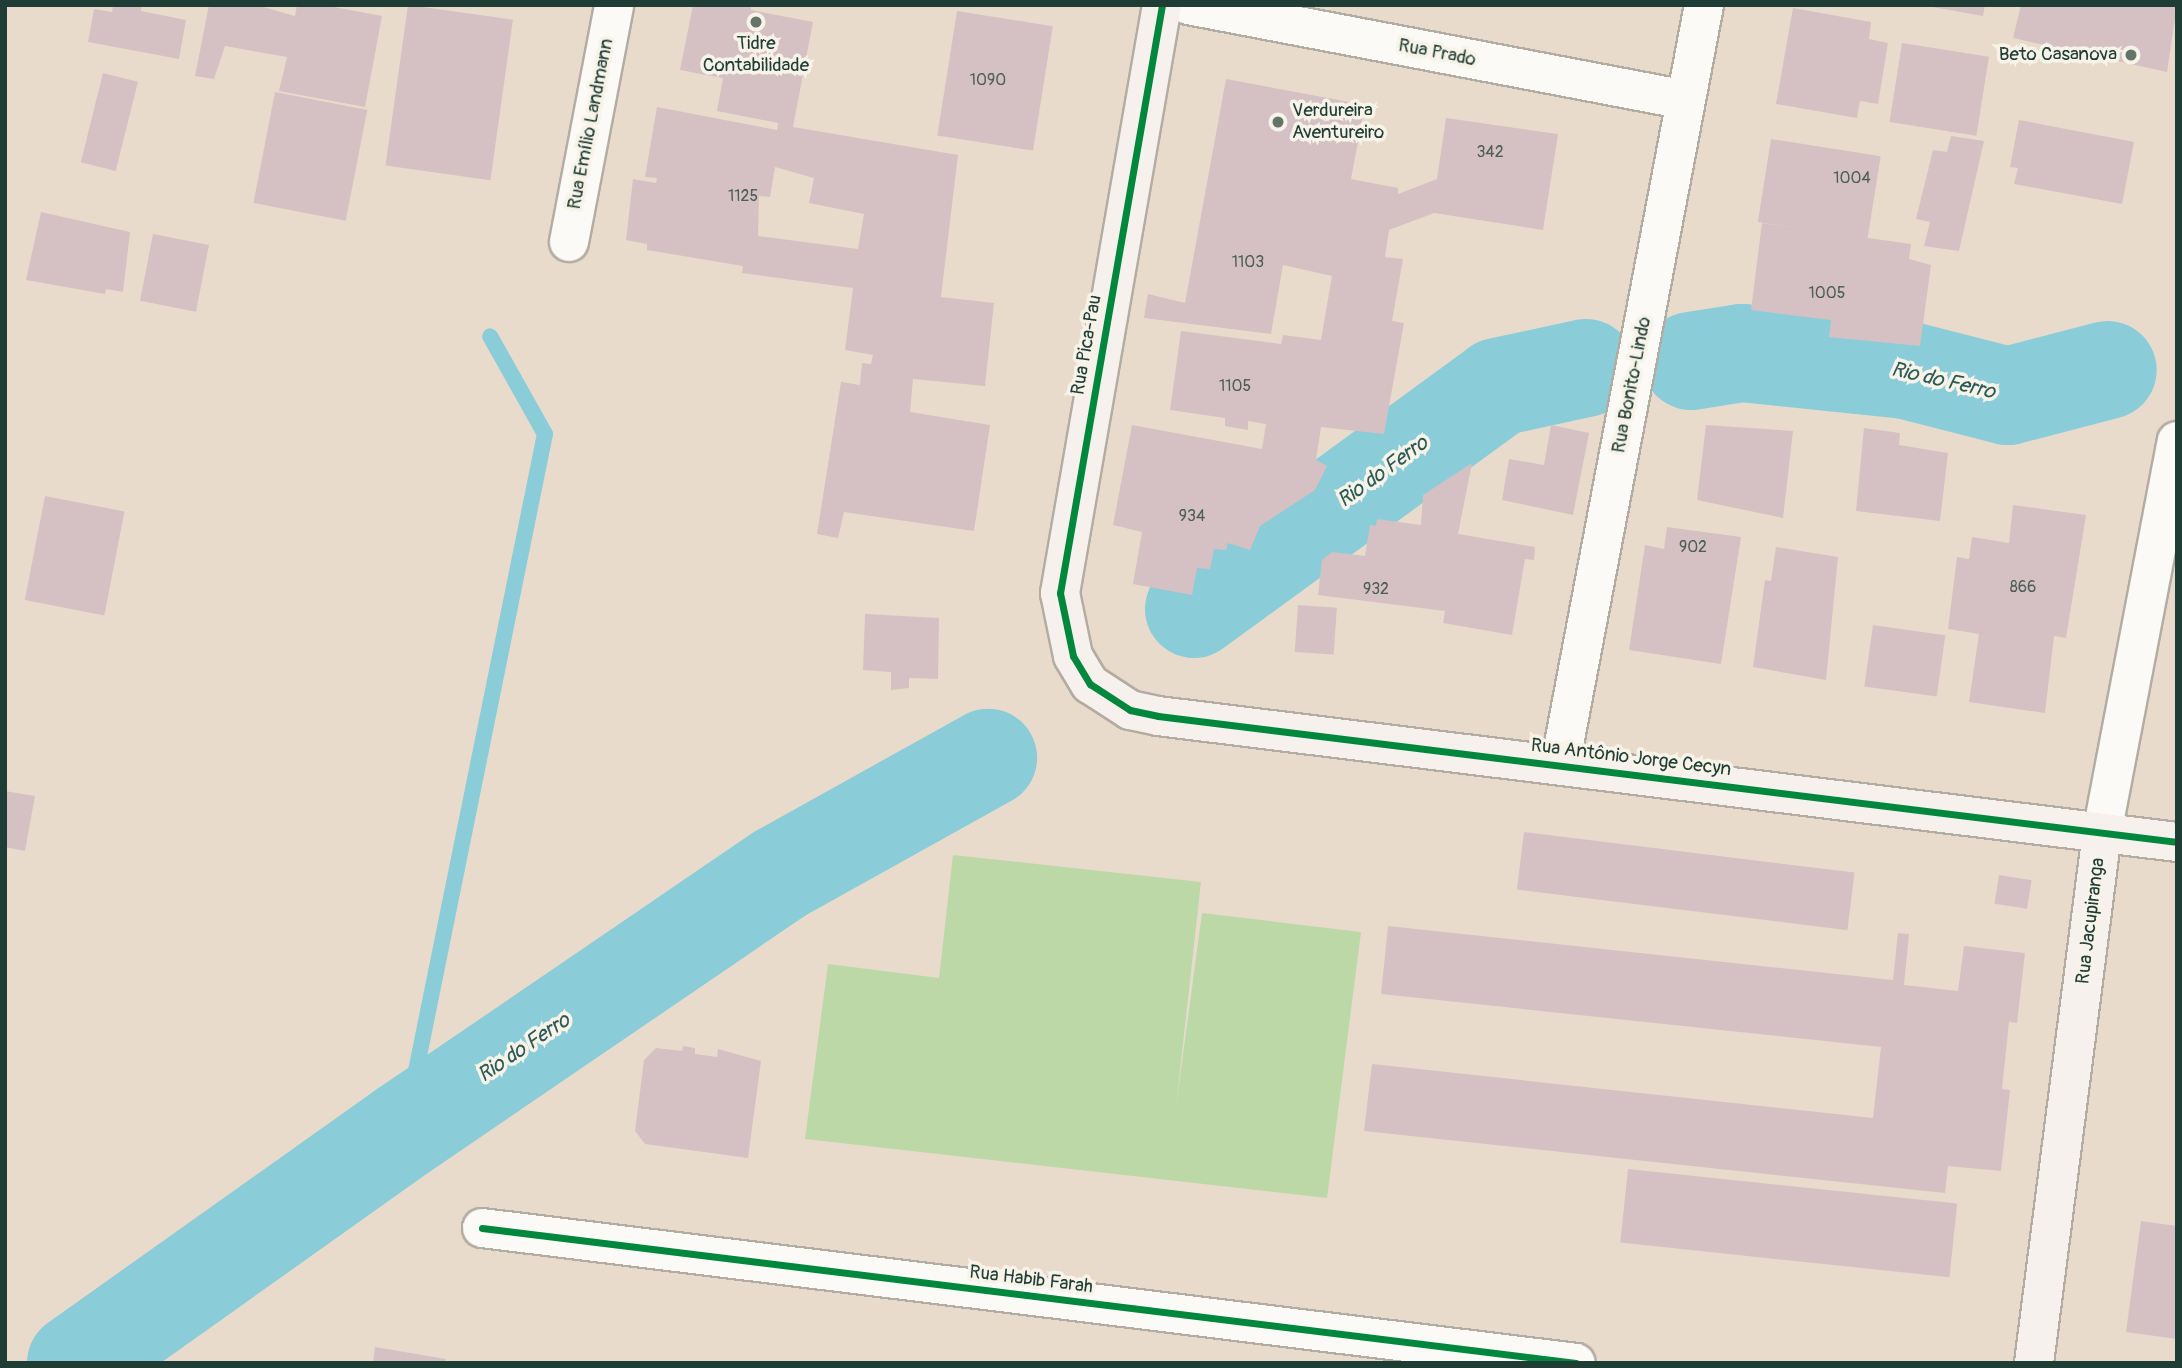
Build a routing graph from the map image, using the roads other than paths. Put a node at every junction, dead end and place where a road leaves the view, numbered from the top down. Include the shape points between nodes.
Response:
1 (614, 5) edge
2 (1162, 5) edge
3 (1188, 5) edge
4 (1704, 5) edge
5 (1686, 100) junction
6 (569, 242) dead end
7 (2177, 440) edge
8 (1090, 684) joint
9 (1560, 765) junction
10 (2102, 833) junction
11 (2177, 842) edge
12 (482, 1228) dead end
13 (1576, 1363) edge
14 (2034, 1363) edge

1 - 6 street, Rua Emílio Landmann
2 - 8 street, Rua Pica-Pau via 1060,593 1073,656
3 - 5 street, Rua Prado
4 - 5 street, Rua Bonito-Lindo
5 - 9 street, Rua Bonito-Lindo
7 - 10 street, Rua Jacupiranga
8 - 9 street, Rua Antônio Jorge Cecyn via 1130,710 1158,716
9 - 10 street, Rua Antônio Jorge Cecyn
10 - 11 street, Rua Antônio Jorge Cecyn
10 - 14 street, Rua Jacupiranga
12 - 13 street, Rua Habib Farah

